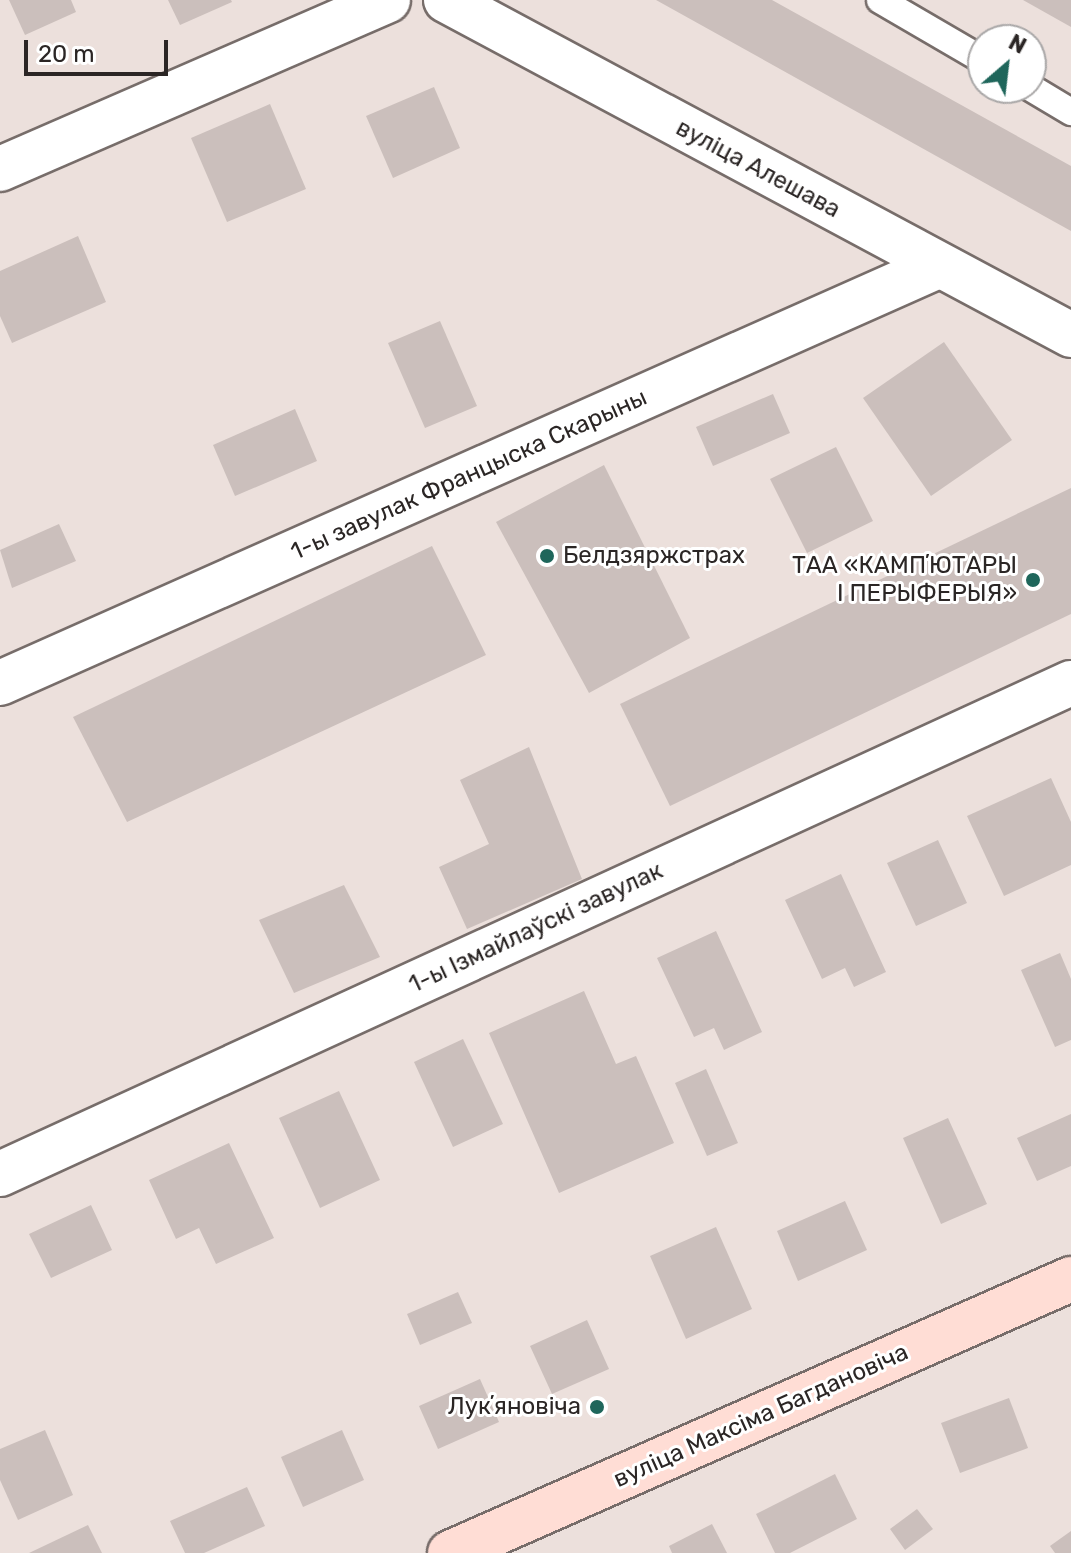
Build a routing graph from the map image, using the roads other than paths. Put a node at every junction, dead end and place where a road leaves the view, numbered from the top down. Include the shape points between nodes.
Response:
1 (388, 0) edge
2 (446, 0) edge
3 (880, 0) edge
4 (489, 10) edge
5 (967, 51) edge
6 (1047, 98) edge
7 (1071, 112) edge
8 (0, 169) edge
9 (938, 266) junction
10 (1071, 335) edge
11 (0, 683) edge
12 (1071, 683) edge
13 (0, 1174) edge
14 (1065, 1292) edge
15 (450, 1553) edge

1 - 8 street
2 - 4 street, вуліца Алешава
3 - 5 lane
4 - 9 street, вуліца Алешава
6 - 7 lane
9 - 10 street, вуліца Алешава
9 - 11 street, 1-ы завулак Францыска Скарыны
12 - 13 street, 1-ы Ізмайлаўскі завулак
14 - 15 main road, вуліца Максіма Багдановіча

